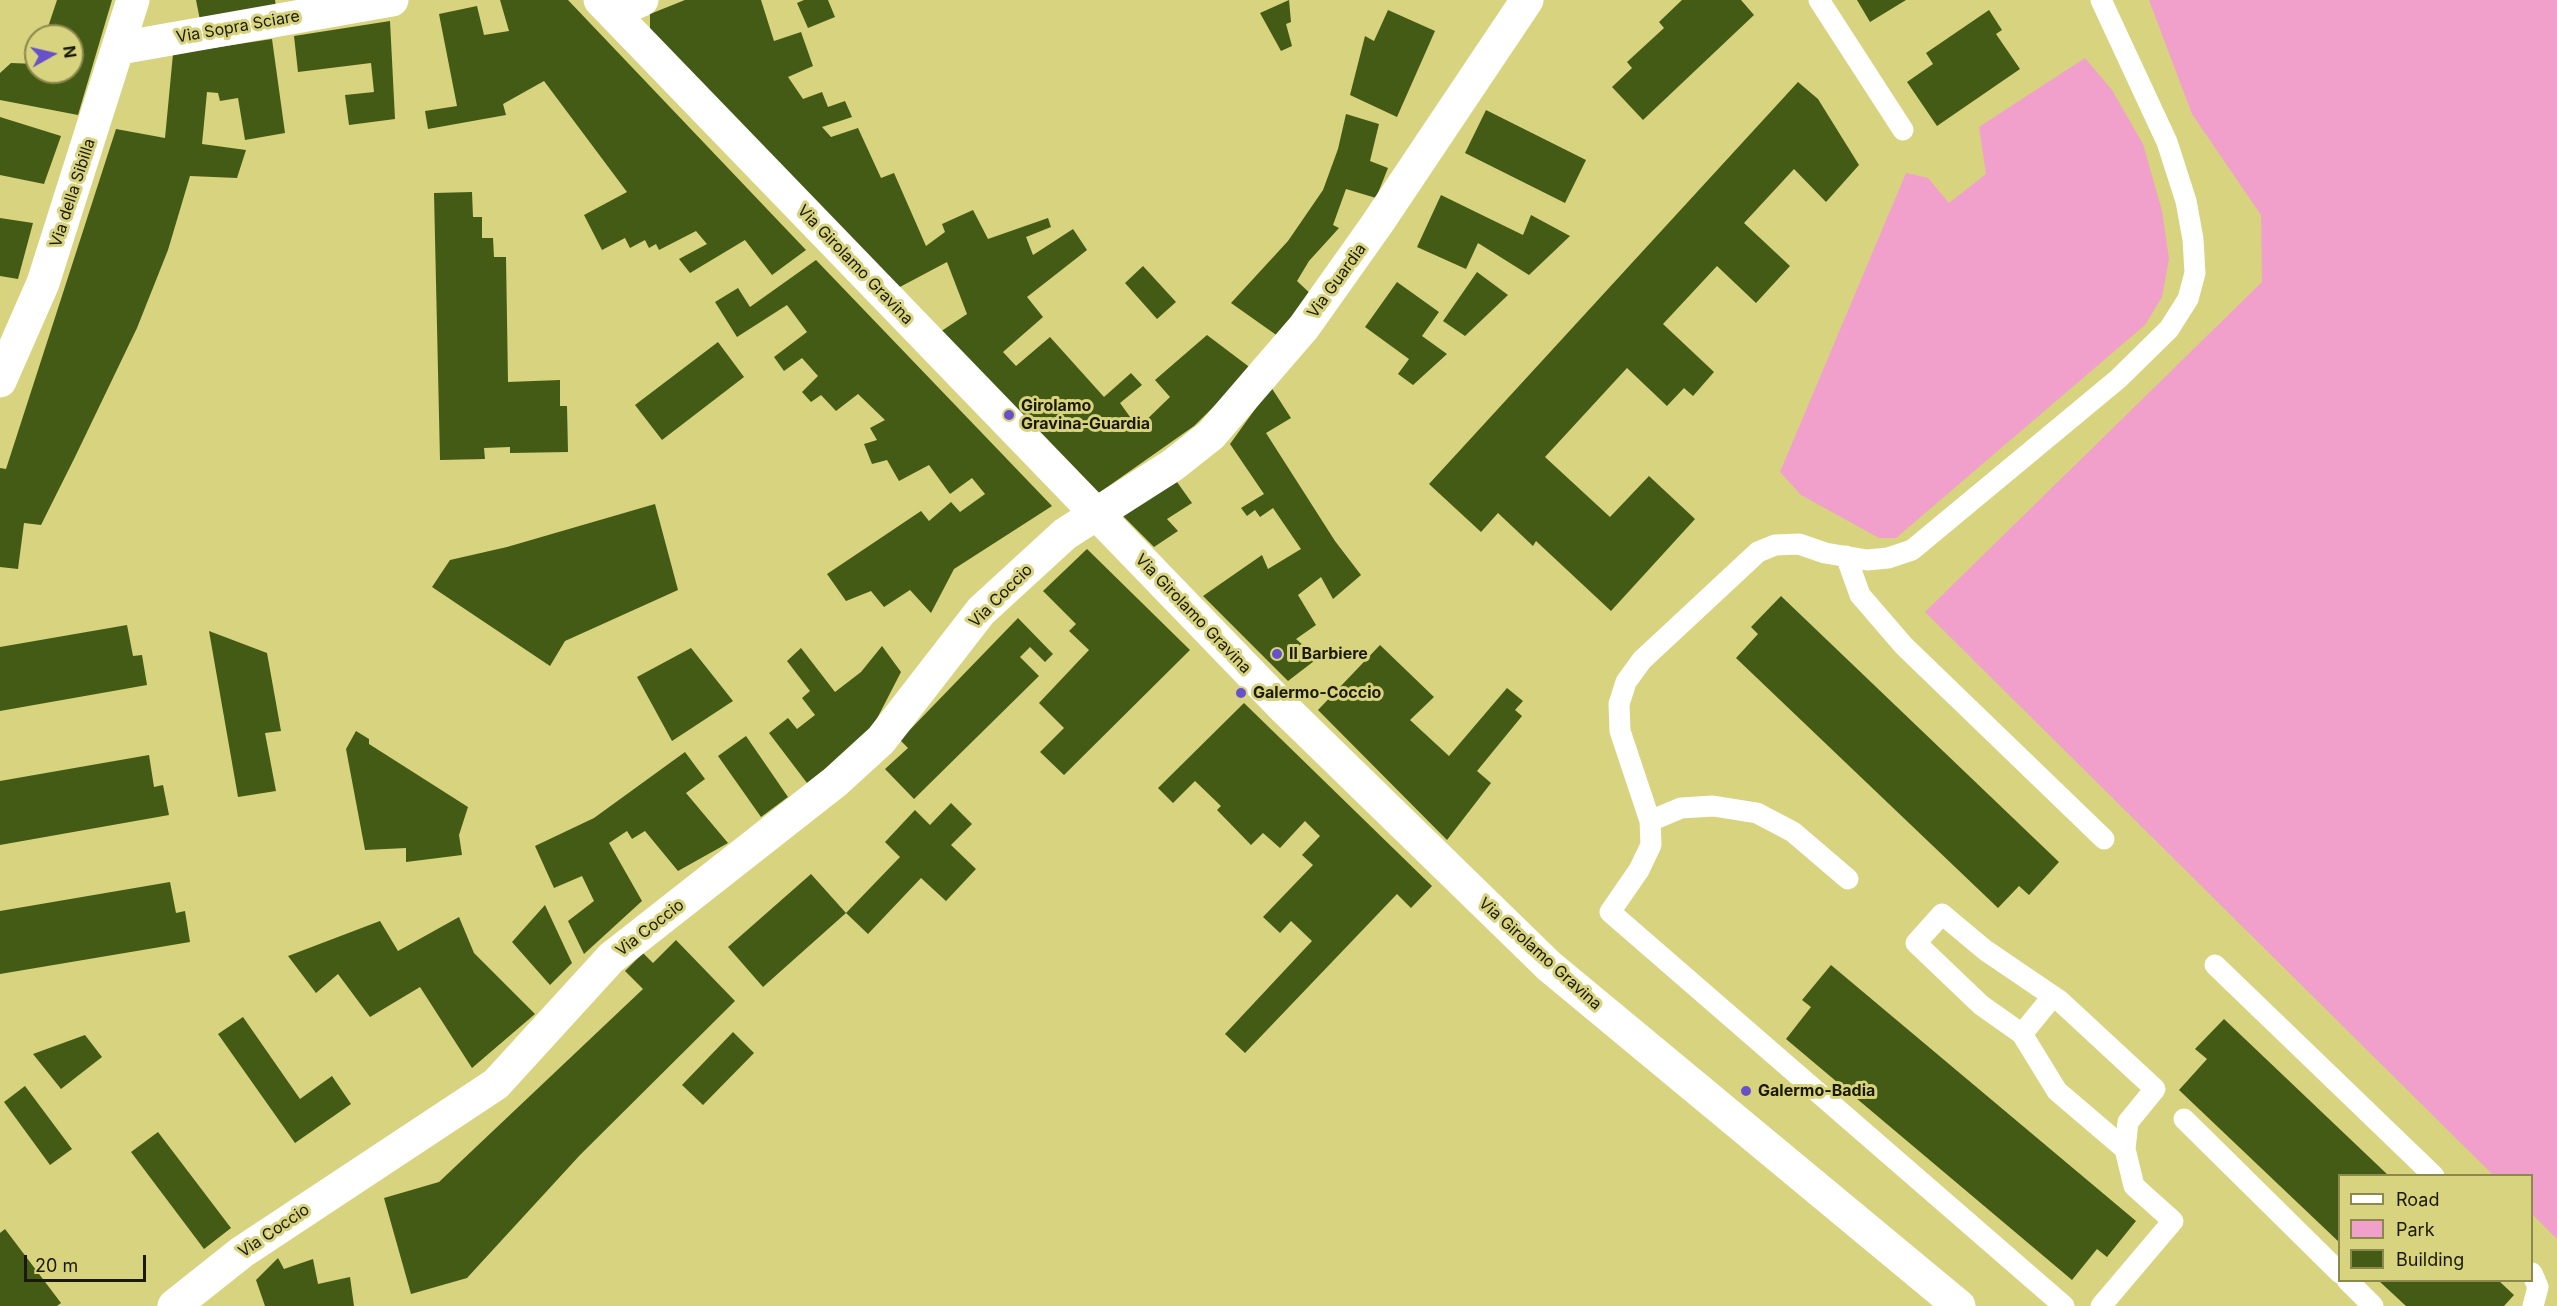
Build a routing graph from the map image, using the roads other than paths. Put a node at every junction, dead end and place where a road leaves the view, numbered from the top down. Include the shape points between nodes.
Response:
1 (134, 0) edge
2 (392, 0) edge
3 (1527, 0) edge
4 (1819, 0) edge
5 (2101, 0) edge
6 (618, 4) edge
7 (120, 48) junction
8 (1903, 130) dead end
9 (0, 381) edge
10 (1095, 515) junction
11 (1846, 556) junction
12 (1650, 821) junction
13 (2104, 839) dead end
14 (1848, 879) dead end
15 (2215, 965) dead end
16 (2053, 996) junction
17 (2022, 1034) junction
18 (2184, 1119) dead end
19 (2125, 1149) junction
20 (2432, 1174) edge
21 (2338, 1271) edge
22 (2533, 1275) edge
23 (2348, 1282) edge
24 (174, 1306) edge
25 (1959, 1306) edge
26 (2064, 1306) edge
27 (2101, 1306) edge
28 (2373, 1306) edge
29 (2533, 1306) edge

1 - 7 street, Via della Sibilla
2 - 7 street, Via Sopra Sciare
3 - 10 street, Via Guardia via 1304,327 1211,435 1173,465
4 - 8 lane
5 - 11 lane via 2167,142 2186,201 2195,273 2188,299 2169,329 2118,379 1912,550 1867,560
6 - 10 street, Via Girolamo Gravina
7 - 9 street, Via della Sibilla via 43,283
10 - 24 street, Via Coccio via 1065,534 981,611 881,740 835,782 611,958 496,1084 242,1252
10 - 25 street, Via Girolamo Gravina via 1294,717 1549,966
11 - 12 lane via 1799,544 1775,545 1758,552 1642,660 1626,682 1619,704 1620,731
11 - 13 lane via 1860,595 1904,646
12 - 14 lane via 1681,808 1713,806 1757,813 1793,832
12 - 26 lane via 1651,845 1610,912
15 - 20 lane
16 - 17 lane
16 - 17 lane via 1984,950 1942,914 1916,943 1981,1005
16 - 19 lane via 2155,1089 2128,1122
17 - 19 lane via 2057,1091
18 - 21 lane
19 - 27 lane via 2134,1186 2173,1221
22 - 29 lane via 2538,1287
23 - 28 lane

